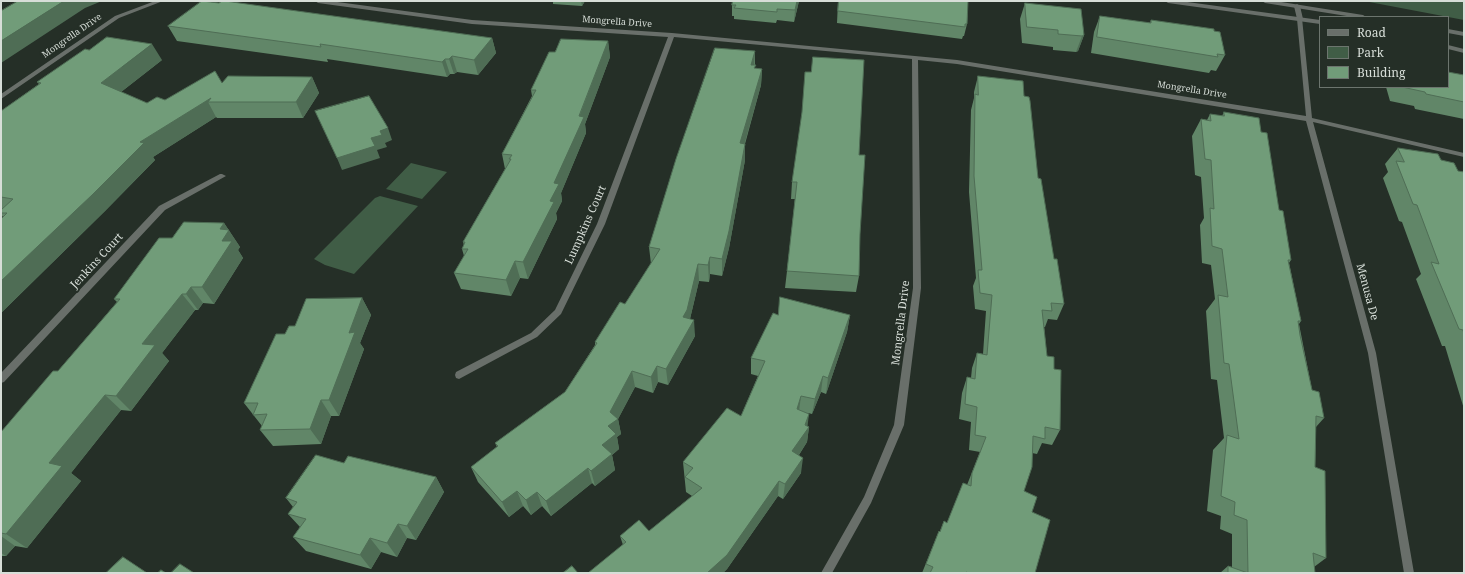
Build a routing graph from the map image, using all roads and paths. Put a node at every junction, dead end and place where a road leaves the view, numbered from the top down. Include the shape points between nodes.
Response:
1 (160, 1) edge
2 (318, 1) edge
3 (1168, 1) edge
4 (1265, 1) edge
5 (1297, 6) junction
6 (1357, 16) edge
7 (1300, 19) junction
8 (1319, 22) edge
9 (1449, 31) edge
10 (1464, 34) edge
11 (672, 35) junction
12 (1449, 47) edge
13 (1464, 50) edge
14 (915, 58) junction
15 (1, 97) edge
16 (1309, 119) junction
17 (1464, 155) edge
18 (222, 176) dead end
19 (459, 375) dead end
20 (1, 379) edge
21 (826, 573) edge
22 (1409, 573) edge

1 - 15 street, Mongrella Drive via 117,18
2 - 11 street, Mongrella Drive via 472,22
3 - 7 street
4 - 5 street
5 - 6 street
5 - 7 street, Menusa De
7 - 8 street
7 - 16 street, Menusa De
9 - 10 street
11 - 14 street, Mongrella Drive
11 - 19 street, Lumpkins Court via 601,224 558,312 534,335
12 - 13 street
14 - 16 street, Mongrella Drive via 957,62
14 - 21 street, Mongrella Drive via 917,288 899,425 868,500
16 - 17 street, Mongrella Drive
16 - 22 street, Menusa De via 1372,353
18 - 20 street, Jenkins Court via 162,208

